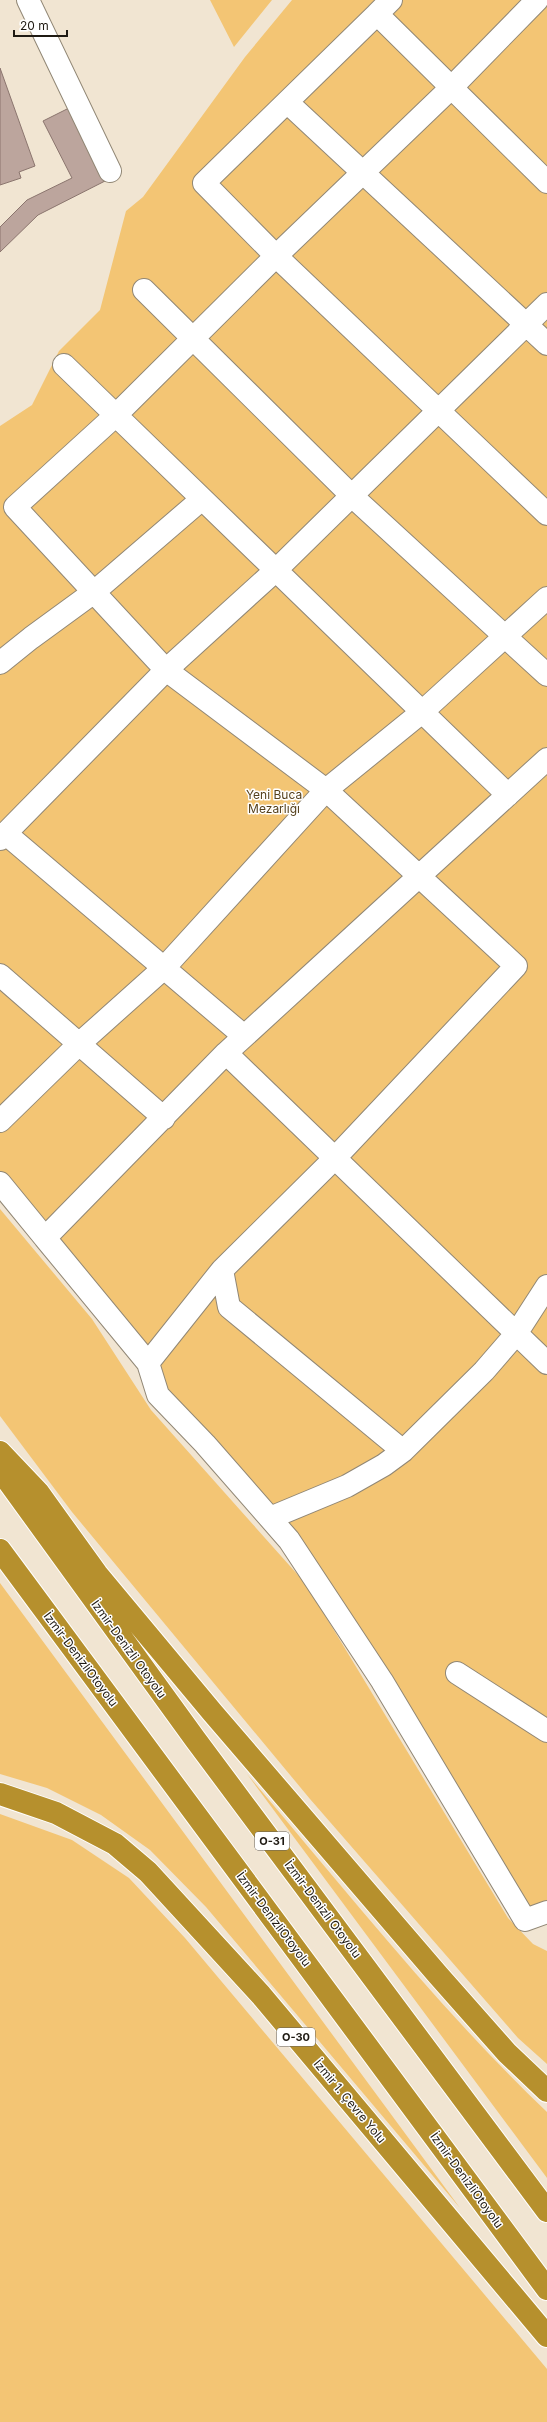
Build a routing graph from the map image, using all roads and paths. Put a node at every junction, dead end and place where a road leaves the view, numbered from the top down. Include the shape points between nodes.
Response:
1 (28, 0) edge
2 (539, 4) edge
3 (384, 7) edge
4 (452, 87) junction
5 (287, 102) junction
6 (110, 171) dead end
7 (363, 173) junction
8 (547, 182) edge
9 (276, 256) junction
10 (144, 290) dead end
11 (547, 304) edge
12 (526, 324) junction
13 (193, 339) junction
14 (547, 344) edge
15 (64, 365) dead end
16 (438, 410) junction
17 (116, 416) junction
18 (352, 496) junction
19 (202, 499) junction
20 (547, 514) edge
21 (276, 570) junction
22 (94, 592) junction
23 (547, 598) edge
24 (505, 636) junction
25 (0, 663) edge
26 (166, 670) junction
27 (547, 675) edge
28 (422, 712) junction
29 (547, 759) edge
30 (326, 790) junction
31 (508, 795) junction
32 (3, 836) edge
33 (419, 876) junction
34 (164, 968) junction
35 (0, 975) edge
36 (244, 1036) junction
37 (80, 1044) junction
38 (226, 1053) junction
39 (164, 1118) junction
40 (0, 1121) edge
41 (335, 1158) junction
42 (0, 1184) edge
43 (45, 1238) junction
44 (222, 1270) junction
45 (547, 1286) edge
46 (516, 1334) junction
47 (148, 1363) junction
48 (547, 1363) edge
49 (403, 1451) junction
50 (0, 1452) edge
51 (0, 1470) edge
52 (270, 1518) junction
53 (0, 1550) edge
54 (457, 1673) dead end
55 (547, 1730) edge
56 (0, 1794) edge
57 (547, 1912) edge
58 (547, 2092) edge
59 (547, 2211) edge
60 (547, 2289) edge
61 (547, 2336) edge

1 - 6 lane
2 - 4 lane
3 - 4 lane
3 - 5 lane
4 - 7 lane
4 - 8 lane
5 - 7 lane
5 - 9 lane via 204,183
7 - 9 lane
7 - 12 lane
9 - 13 lane
9 - 16 lane
10 - 13 lane
11 - 12 lane
12 - 14 lane
12 - 16 lane
13 - 17 lane
13 - 18 lane
15 - 17 lane
16 - 18 lane
16 - 20 lane
17 - 19 lane
17 - 22 lane via 15,507
18 - 21 lane
18 - 24 lane
19 - 21 lane
19 - 22 lane
21 - 26 lane
21 - 28 lane
22 - 25 lane
22 - 26 lane
23 - 24 lane
24 - 27 lane
24 - 28 lane
26 - 30 lane
26 - 32 lane
28 - 30 lane
28 - 31 lane
29 - 31 lane
30 - 33 lane
30 - 34 lane
31 - 33 lane
32 - 34 lane
33 - 36 lane
33 - 41 lane via 516,966
34 - 36 lane
34 - 37 lane
35 - 37 lane
36 - 38 lane
37 - 39 lane
37 - 40 lane
38 - 39 lane
38 - 41 lane
39 - 43 lane
41 - 44 lane
41 - 46 lane
42 - 43 lane
43 - 47 lane
44 - 47 lane
44 - 49 lane via 230,1307
45 - 46 lane
46 - 48 lane
46 - 49 lane via 484,1371
47 - 52 lane via 158,1395
49 - 52 lane via 347,1486
50 - 58 highway via 38,1492 97,1574 217,1718 438,1975 507,2053
51 - 59 highway, İzmir-Denizli Otoyolu / O-31 via 190,1732
52 - 57 lane via 289,1540 382,1680 525,1920
53 - 60 highway, İzmir-DenizliOtoyolu
54 - 55 lane
56 - 61 highway, İzmir 1. Çevre Yolu / O-30 via 56,1812 115,1844 148,1872 261,1995

